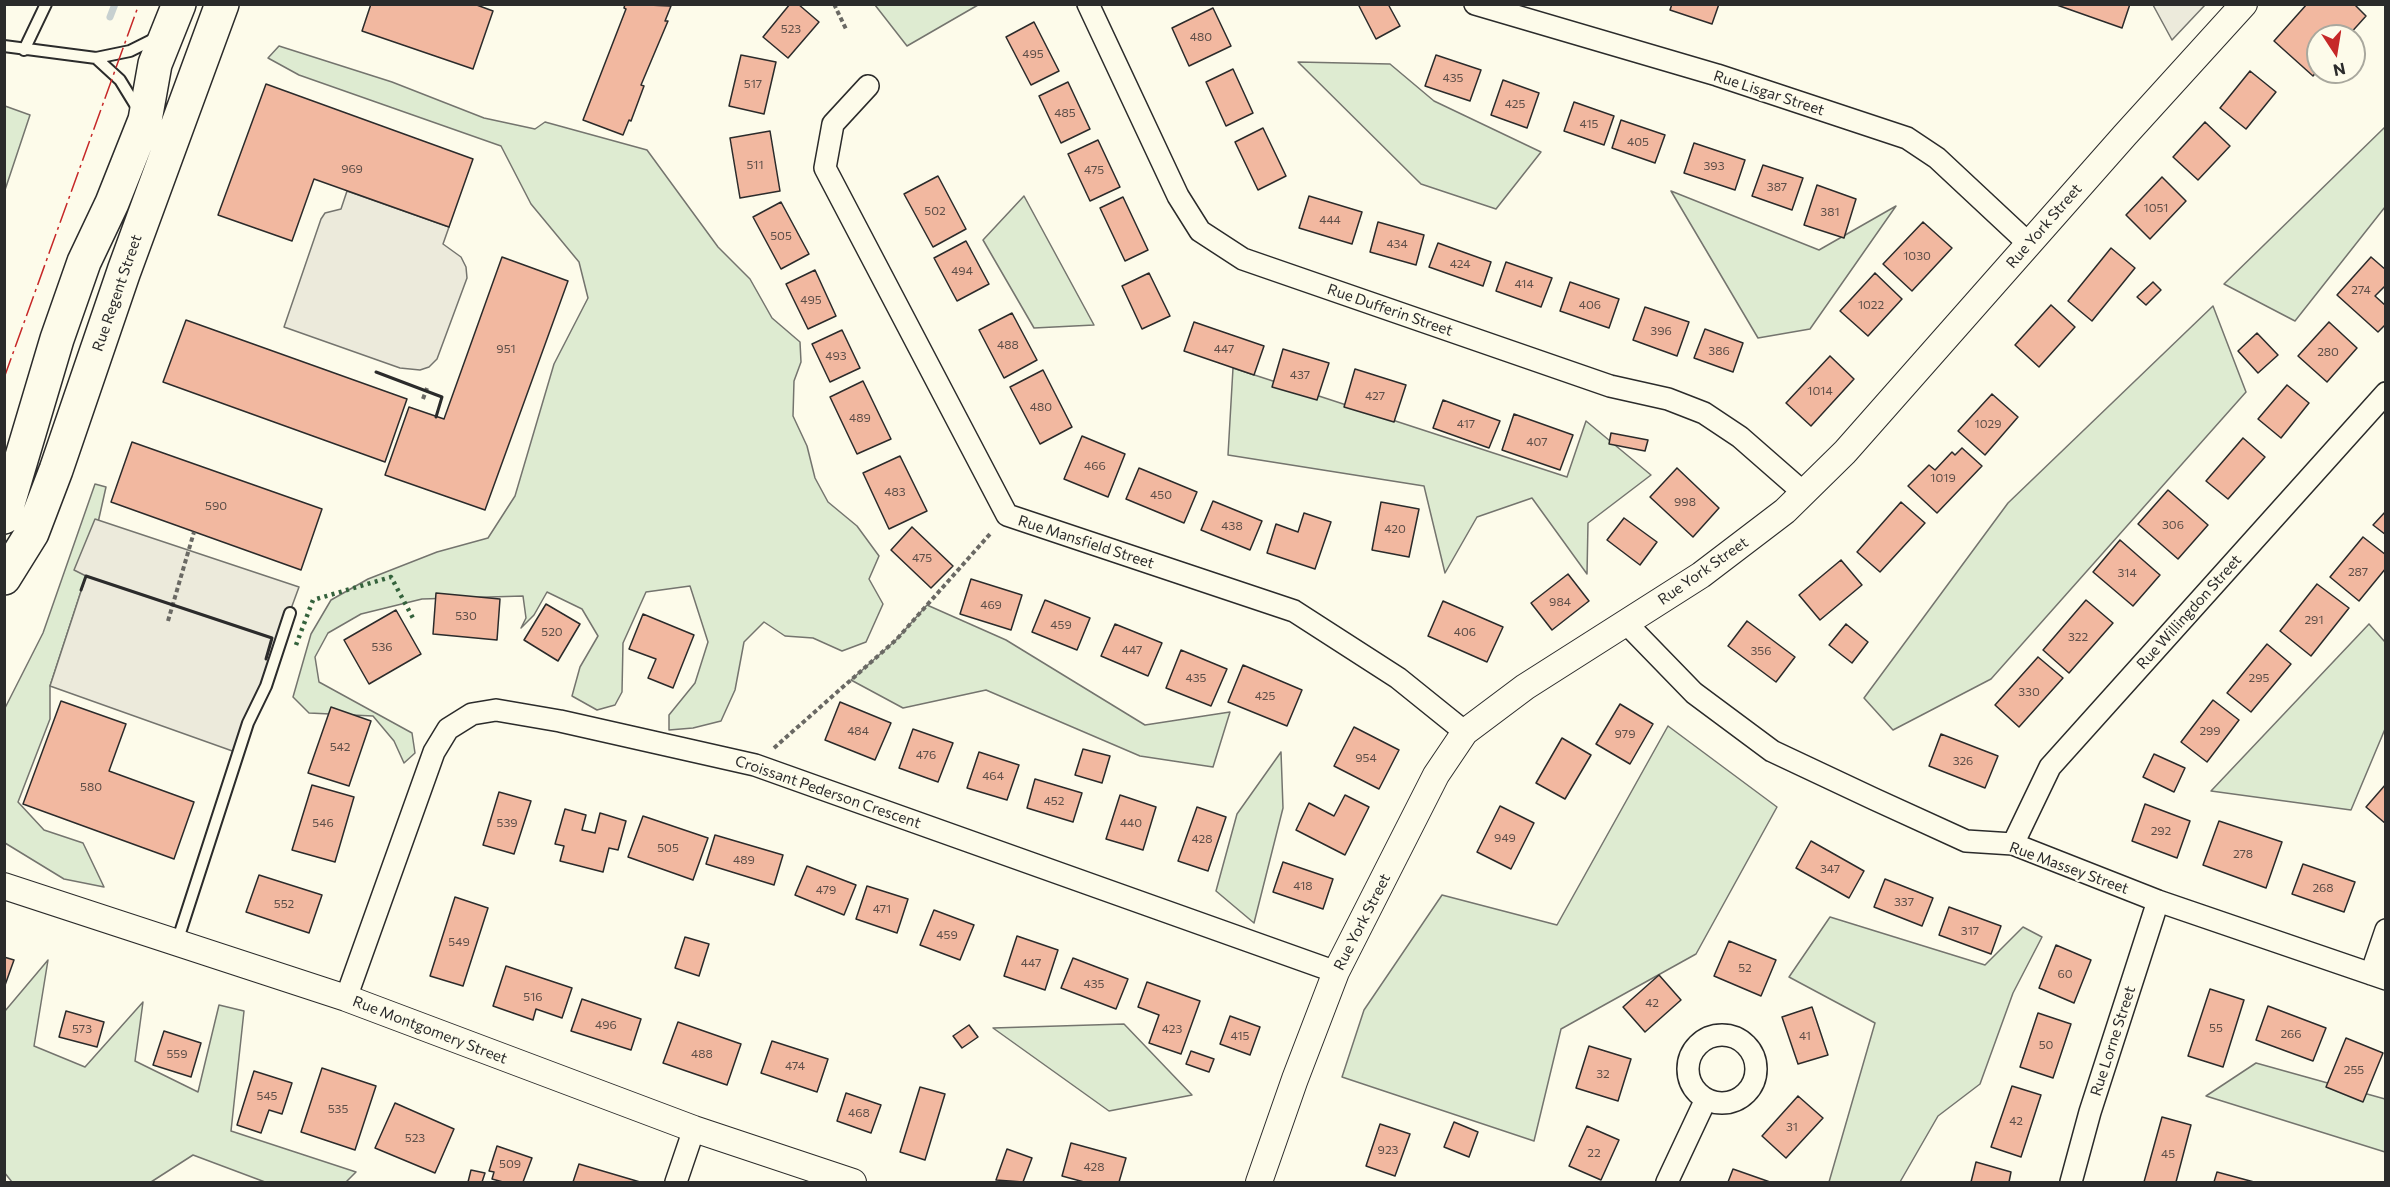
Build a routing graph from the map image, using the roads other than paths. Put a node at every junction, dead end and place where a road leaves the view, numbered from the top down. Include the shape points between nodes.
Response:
1 (46, 4) edge
2 (222, 4) edge
3 (1088, 4) edge
4 (1475, 4) edge
5 (2244, 4) edge
6 (173, 19) edge
7 (4, 46) edge
8 (24, 50) junction
9 (96, 58) junction
10 (868, 86) dead end
11 (145, 120) junction
12 (112, 203) junction
13 (2028, 243) junction
14 (124, 271) junction
15 (2385, 393) edge
16 (1803, 493) junction
17 (4, 517) edge
18 (4, 578) edge
19 (290, 613) dead end
20 (1626, 623) junction
21 (1465, 732) junction
22 (2013, 844) junction
23 (4, 886) edge
24 (2158, 901) junction
25 (2385, 930) edge
26 (177, 942) junction
27 (1336, 972) junction
28 (2378, 976) edge
29 (346, 998) junction
30 (1706, 1099) dead end
31 (694, 1130) junction
32 (676, 1182) edge
33 (853, 1182) edge
34 (1259, 1182) edge
35 (1667, 1182) edge
36 (2071, 1182) edge

1 - 8 lane
2 - 14 main road, Rue Regent Street
3 - 16 street, Rue Dufferin Street via 1178,196 1200,231 1243,259 1610,386 1668,399 1704,413 1740,437
4 - 13 street, Rue Lisgar Street via 1717,75 1907,138 1937,158
5 - 13 street, Rue York Street
6 - 9 lane via 130,51
6 - 11 main road via 155,64
7 - 8 lane
8 - 9 lane
9 - 11 lane via 120,80
10 - 21 street, Rue Mansfield Street via 833,124 825,168 1007,515 1294,611 1398,678
11 - 12 main road
12 - 14 main road via 110,239
12 - 17 main road via 84,262 57,339
13 - 16 street, Rue York Street via 1845,452
14 - 18 main road, Rue Regent Street via 32,533
15 - 22 street, Rue Willingdon Street via 2050,767
16 - 20 street, Rue York Street via 1734,551
19 - 26 lane via 266,686 248,723
20 - 21 street, Rue York Street via 1525,687
20 - 22 street, Rue Massey Street via 1694,693 1772,751 1966,840
21 - 27 street, Rue York Street via 1436,776
22 - 24 street, Rue Massey Street
23 - 26 street, Rue Montgomery Street
24 - 28 street, Rue Massey Street
24 - 36 street, Rue Lorne Street
25 - 28 street
26 - 29 street, Rue Montgomery Street
27 - 29 street, Croissant Pederson Crescent via 755,765 496,710 472,714 448,729 434,752
27 - 34 street, Rue York Street
29 - 31 street, Rue Montgomery Street
30 - 35 street
31 - 32 street
31 - 33 street, Rue Montgomery Street

